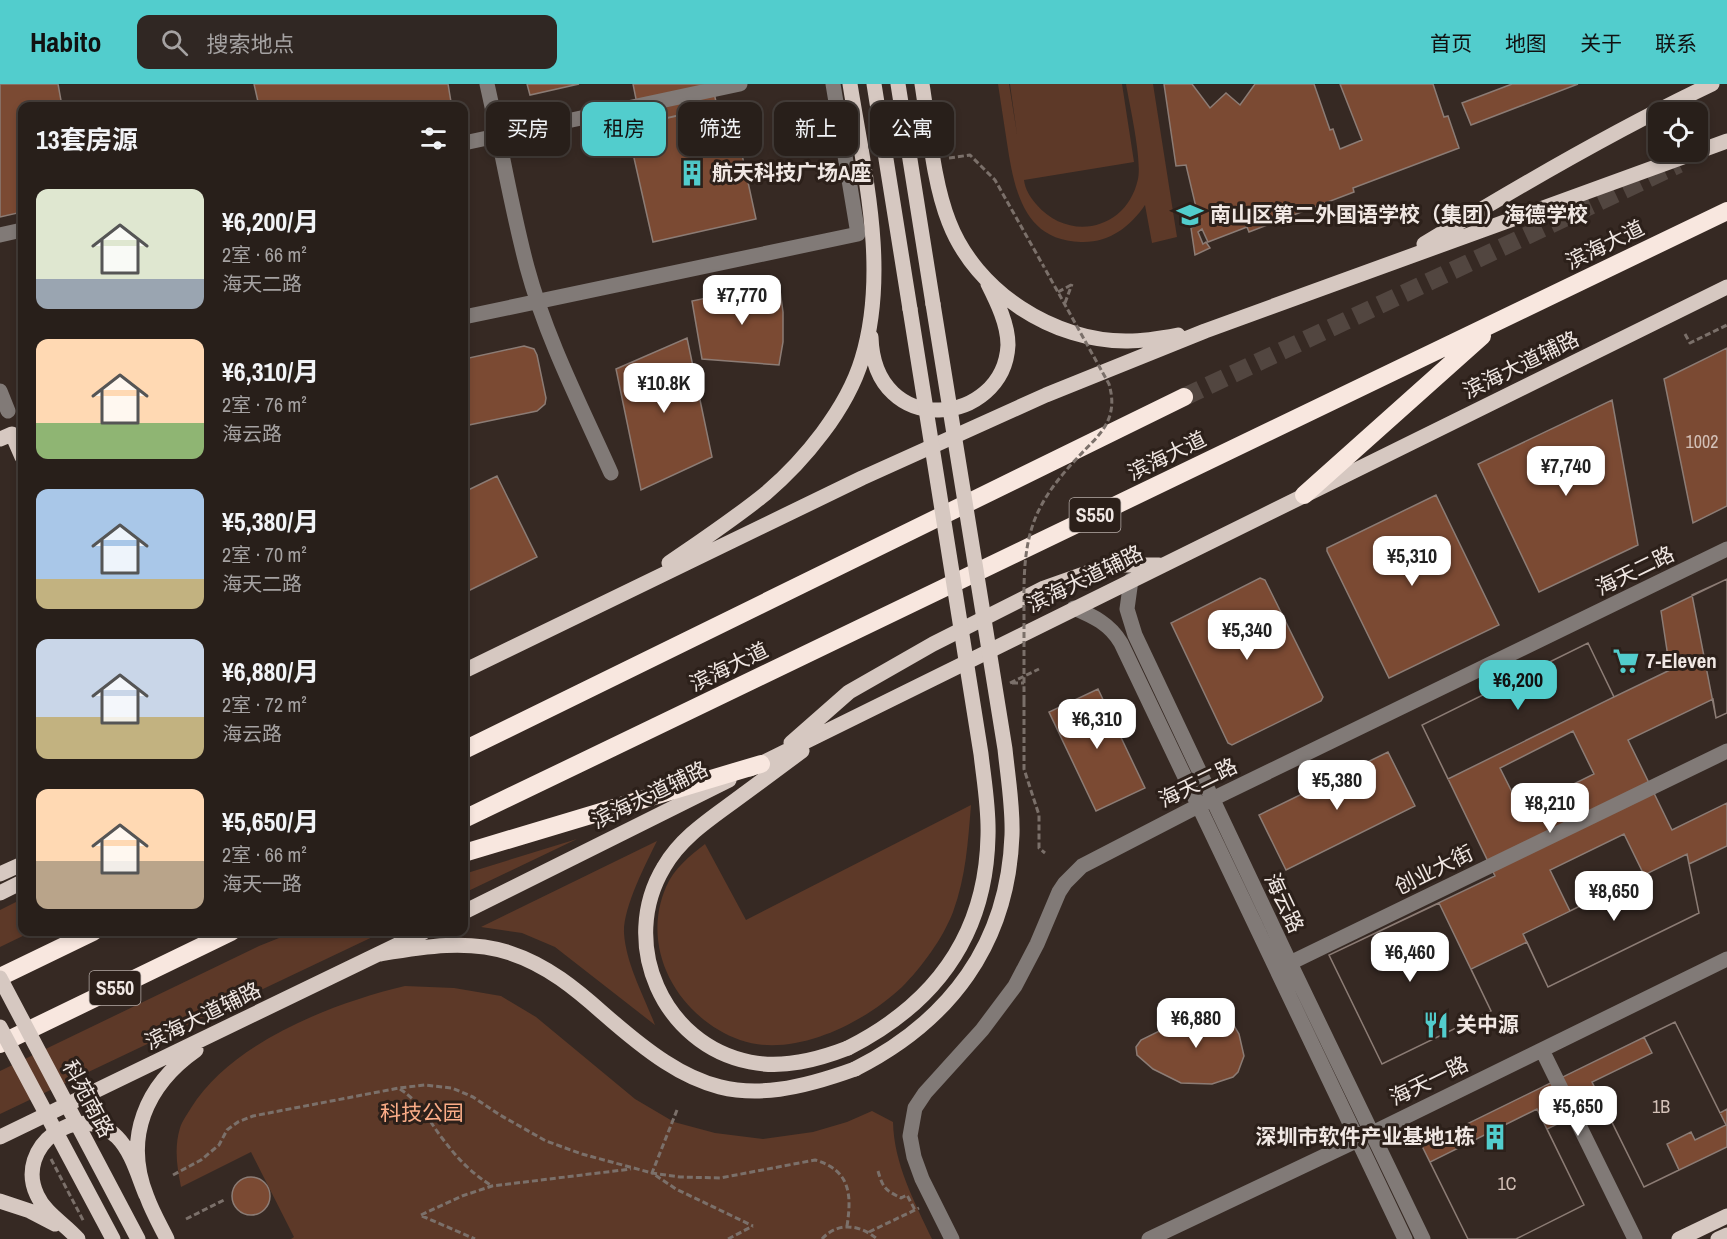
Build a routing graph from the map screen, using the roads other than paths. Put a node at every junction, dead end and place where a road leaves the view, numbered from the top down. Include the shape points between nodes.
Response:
1 (487, 84) edge
2 (740, 84) edge
3 (833, 84) edge
4 (850, 84) edge
5 (874, 84) edge
6 (898, 84) edge
7 (922, 84) edge
8 (1712, 84) edge
9 (491, 102) edge
10 (570, 120) edge
11 (486, 138) edge
12 (1727, 141) edge
13 (468, 142) edge
14 (502, 156) edge
15 (1727, 211) edge
16 (18, 231) edge
17 (0, 235) edge
18 (1398, 260) junction
19 (982, 274) junction
20 (1727, 287) edge
21 (538, 301) junction
22 (468, 316) edge
23 (870, 319) junction
24 (1498, 322) junction
25 (1205, 331) junction
26 (0, 391) edge
27 (1184, 397) tunnel mouth
28 (8, 411) dead end
29 (12, 434) edge
30 (18, 448) edge
31 (611, 473) dead end
32 (1304, 495) junction
33 (1727, 549) edge
34 (1161, 565) junction
35 (1131, 580) junction
36 (632, 589) junction
37 (1074, 608) junction
38 (468, 668) edge
39 (831, 729) junction
40 (468, 748) edge
41 (1727, 751) edge
42 (768, 760) junction
43 (1205, 803) junction
44 (468, 817) edge
45 (468, 852) edge
46 (18, 866) edge
47 (0, 874) edge
48 (18, 884) edge
49 (0, 893) edge
50 (468, 910) edge
51 (81, 936) edge
52 (84, 936) edge
53 (223, 936) edge
54 (416, 936) edge
55 (71, 942) junction
56 (380, 954) junction
57 (1727, 959) edge
58 (1290, 963) junction
59 (0, 977) edge
60 (0, 1027) edge
61 (227, 1028) junction
62 (0, 1044) edge
63 (1542, 1050) junction
64 (1365, 1136) junction
65 (0, 1137) edge
66 (146, 1195) junction
67 (0, 1201) edge
68 (1727, 1216) edge
69 (1727, 1235) edge
70 (80, 1236) edge
71 (113, 1239) edge
72 (138, 1239) edge
73 (167, 1239) edge
74 (952, 1239) edge
75 (1149, 1239) edge
76 (1405, 1239) edge
77 (1423, 1239) edge
78 (1635, 1239) edge
79 (1679, 1239) edge
80 (1718, 1239) edge

1 - 9 street
2 - 10 street
3 - 21 street via 858,234
4 - 23 main road via 870,222
5 - 39 main road, bridge via 981,754 989,834 987,856 969,929 943,972 908,1011 848,1048 824,1057 772,1065 732,1058 683,1025 653,980 646,944 654,886 674,852 702,825
6 - 56 main road, bridge via 1011,805 1010,861 1005,888 978,960 944,1006 885,1053 855,1069 794,1088 743,1092 697,1081 663,1062 572,987 526,959 474,946
7 - 19 main road via 945,212 957,240
8 - 18 main road via 1502,196
11 - 13 street
12 - 18 main road
14 - 21 street
15 - 24 highway, 滨海大道 / S550
16 - 17 street
18 - 25 main road
19 - 23 main road via 1003,319 1008,344 1006,359 994,383 971,402 925,410 892,394 873,358
19 - 25 main road via 1039,319 1083,335 1127,341
20 - 32 main road, 滨海大道辅路
21 - 22 street
21 - 31 street
23 - 36 main road via 862,360 847,393 799,461 734,518
24 - 32 highway
24 - 44 highway, 滨海大道 / S550
25 - 36 main road via 956,435
26 - 28 street
27 - 40 highway, 滨海大道
29 - 30 main road
32 - 34 main road, 滨海大道辅路
33 - 43 street, 海天二路
34 - 35 main road, 滨海大道辅路
34 - 42 main road via 1109,565 1044,588 849,692
35 - 37 main road, 滨海大道辅路
35 - 43 street, 海云路 via 1127,609 1135,634
36 - 38 main road
37 - 39 main road, 滨海大道辅路
37 - 43 street, 海云路 via 1104,623 1116,634
39 - 42 main road, 滨海大道辅路
41 - 58 street, 创业大街
42 - 45 highway
42 - 50 main road, 滨海大道辅路
43 - 58 street, 海云路
43 - 64 street, 海云路
43 - 74 street, 海天二路 via 1091,860 1073,874 1059,892 1015,986 982,1030 919,1100 910,1127 911,1147
46 - 47 main road
48 - 49 main road
51 - 55 main road
52 - 55 highway
53 - 62 highway, S550
54 - 56 main road, 滨海大道辅路
55 - 59 highway
56 - 61 main road, 滨海大道辅路
57 - 63 street, 海天一路
58 - 64 street, 海云路
59 - 72 main road, 科苑南路, bridge
60 - 71 main road, 科苑南路, bridge
61 - 65 main road, 滨海大道辅路
61 - 66 main road via 172,1070 146,1106 137,1140 137,1158
63 - 64 street, 海天一路
63 - 78 street
64 - 75 street, 海天一路
64 - 76 street, 海云路
64 - 77 street, 海云路
66 - 70 main road via 127,1150 112,1133 89,1124 68,1125 55,1131 36,1154 32,1168 34,1187 45,1207
66 - 73 main road
67 - 70 main road
68 - 79 main road
69 - 80 main road

